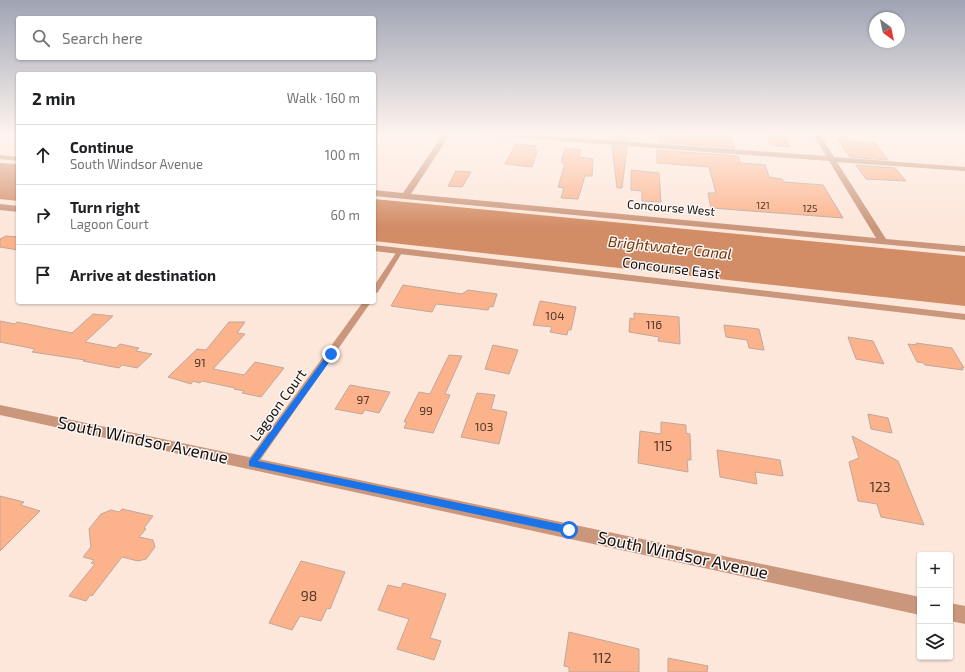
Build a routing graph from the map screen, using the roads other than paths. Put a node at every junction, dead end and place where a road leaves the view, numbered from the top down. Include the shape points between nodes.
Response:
1 (426, 164) edge
2 (835, 164) edge
3 (903, 164) edge
4 (965, 169) edge
5 (376, 193) edge
6 (404, 196) junction
7 (0, 207) edge
8 (16, 209) edge
9 (883, 241) junction
10 (376, 248) edge
11 (965, 249) edge
12 (400, 251) junction
13 (376, 289) edge
14 (366, 304) edge
15 (965, 317) edge
16 (0, 410) edge
17 (252, 463) junction
18 (917, 605) edge
19 (953, 613) edge
20 (965, 615) edge

1 - 6 street
2 - 9 street
3 - 4 street
5 - 6 street, Concourse West
6 - 9 street, Concourse West
7 - 8 street
9 - 11 street, Concourse West
10 - 12 street, Concourse East
12 - 13 lane
12 - 15 street, Concourse East
14 - 17 lane, Lagoon Court
16 - 17 street, South Windsor Avenue
17 - 18 street, South Windsor Avenue
19 - 20 street

